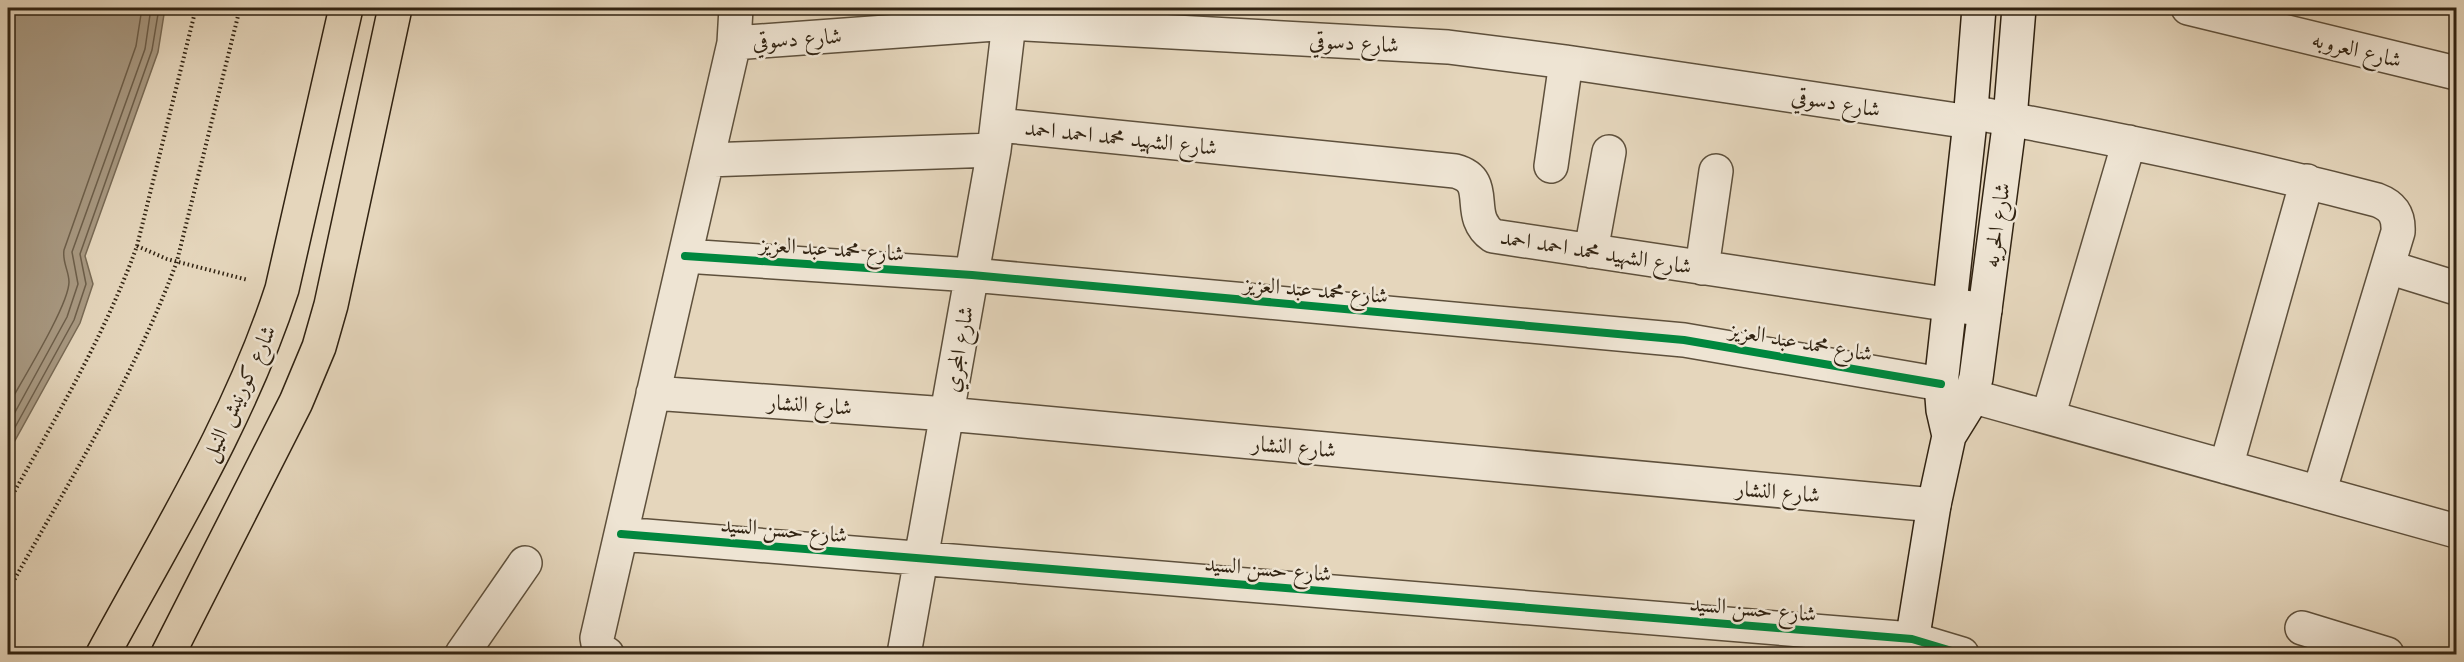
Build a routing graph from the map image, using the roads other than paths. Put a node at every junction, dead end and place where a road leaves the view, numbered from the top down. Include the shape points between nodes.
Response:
1 (346, 8) edge
2 (395, 8) edge
3 (736, 8) edge
4 (1979, 8) edge
5 (2019, 8) edge
6 (2188, 8) edge
7 (1008, 15) edge
8 (734, 43) junction
9 (1566, 62) junction
10 (2457, 73) edge
11 (1970, 117) junction
12 (2010, 119) junction
13 (996, 137) junction
14 (2129, 142) junction
15 (1609, 152) dead end
16 (707, 160) junction
17 (1551, 166) dead end
18 (1716, 171) dead end
19 (2307, 181) junction
20 (1591, 252) junction
21 (685, 256) junction
22 (2388, 267) junction
23 (1702, 268) junction
24 (972, 275) junction
25 (2457, 288) edge
26 (1950, 305) junction
27 (1985, 310) junction
28 (268, 334) junction
29 (319, 347) junction
30 (1941, 384) junction
31 (653, 393) junction
32 (1971, 396) junction
33 (946, 414) junction
34 (2048, 417) junction
35 (1949, 436) junction
36 (2226, 467) junction
37 (2319, 493) junction
38 (1934, 506) junction
39 (2457, 531) edge
40 (621, 534) junction
41 (921, 558) junction
42 (525, 563) dead end
43 (2302, 628) dead end
44 (1911, 647) edge
45 (103, 654) edge
46 (168, 654) edge
47 (462, 654) edge
48 (607, 654) edge
49 (904, 654) edge
50 (1962, 654) edge
51 (2387, 654) edge

1 - 28 main road, شارع كورنيش النيل via 282,289
2 - 29 main road via 332,305
3 - 8 street
4 - 11 street, شارع الحريه
5 - 12 street, شارع الحريه
6 - 10 street, شارع العروبه
7 - 8 street, شارع دسوقي
7 - 9 street, شارع دسوقي via 1449,47
7 - 13 street, شارع المجري
8 - 16 street
9 - 11 street, شارع دسوقي
9 - 17 street
11 - 12 street, شارع دسوقي
11 - 26 street, شارع الحريه
12 - 14 street, شارع دسوقي
12 - 27 street, شارع الحريه
13 - 16 street, شارع الشهيد محمد احمد احمد
13 - 20 street, شارع الشهيد محمد احمد احمد via 1455,171 1474,183 1478,218 1493,236
13 - 24 street, شارع المجري
14 - 19 street, شارع دسوقي
14 - 34 street
15 - 20 street
16 - 21 street
18 - 23 street
19 - 22 street, شارع دسوقي via 2377,200 2395,211 2398,232
19 - 36 street
20 - 23 street, شارع الشهيد محمد احمد احمد
21 - 24 street, شارع محمد عبد العزيز
21 - 31 street
22 - 25 street
22 - 37 street
23 - 26 street, شارع الشهيد محمد احمد احمد
24 - 30 street, شارع محمد عبد العزيز via 1684,340
24 - 33 street, شارع المجري
26 - 27 street, شارع الشهيد محمد احمد احمد
26 - 30 street, شارع الحريه
27 - 32 street, شارع الحريه
28 - 29 main road
28 - 45 main road, شارع كورنيش النيل via 226,426
29 - 46 main road via 296,402
30 - 35 street, شارع الحريه
31 - 33 street, شارع النشار
31 - 40 street
32 - 34 street
32 - 35 street, شارع الحريه
33 - 38 street, شارع النشار
33 - 41 street, شارع المجري
34 - 36 street
35 - 38 street, شارع الحريه
36 - 37 street
37 - 39 street
38 - 44 street, شارع الحريه
40 - 41 street, شارع حسن السيد
40 - 48 street via 597,638 599,649
41 - 44 street, شارع حسن السيد
41 - 49 street, شارع المجري
42 - 47 street
43 - 51 street
44 - 50 street, شارع حسن السيد

